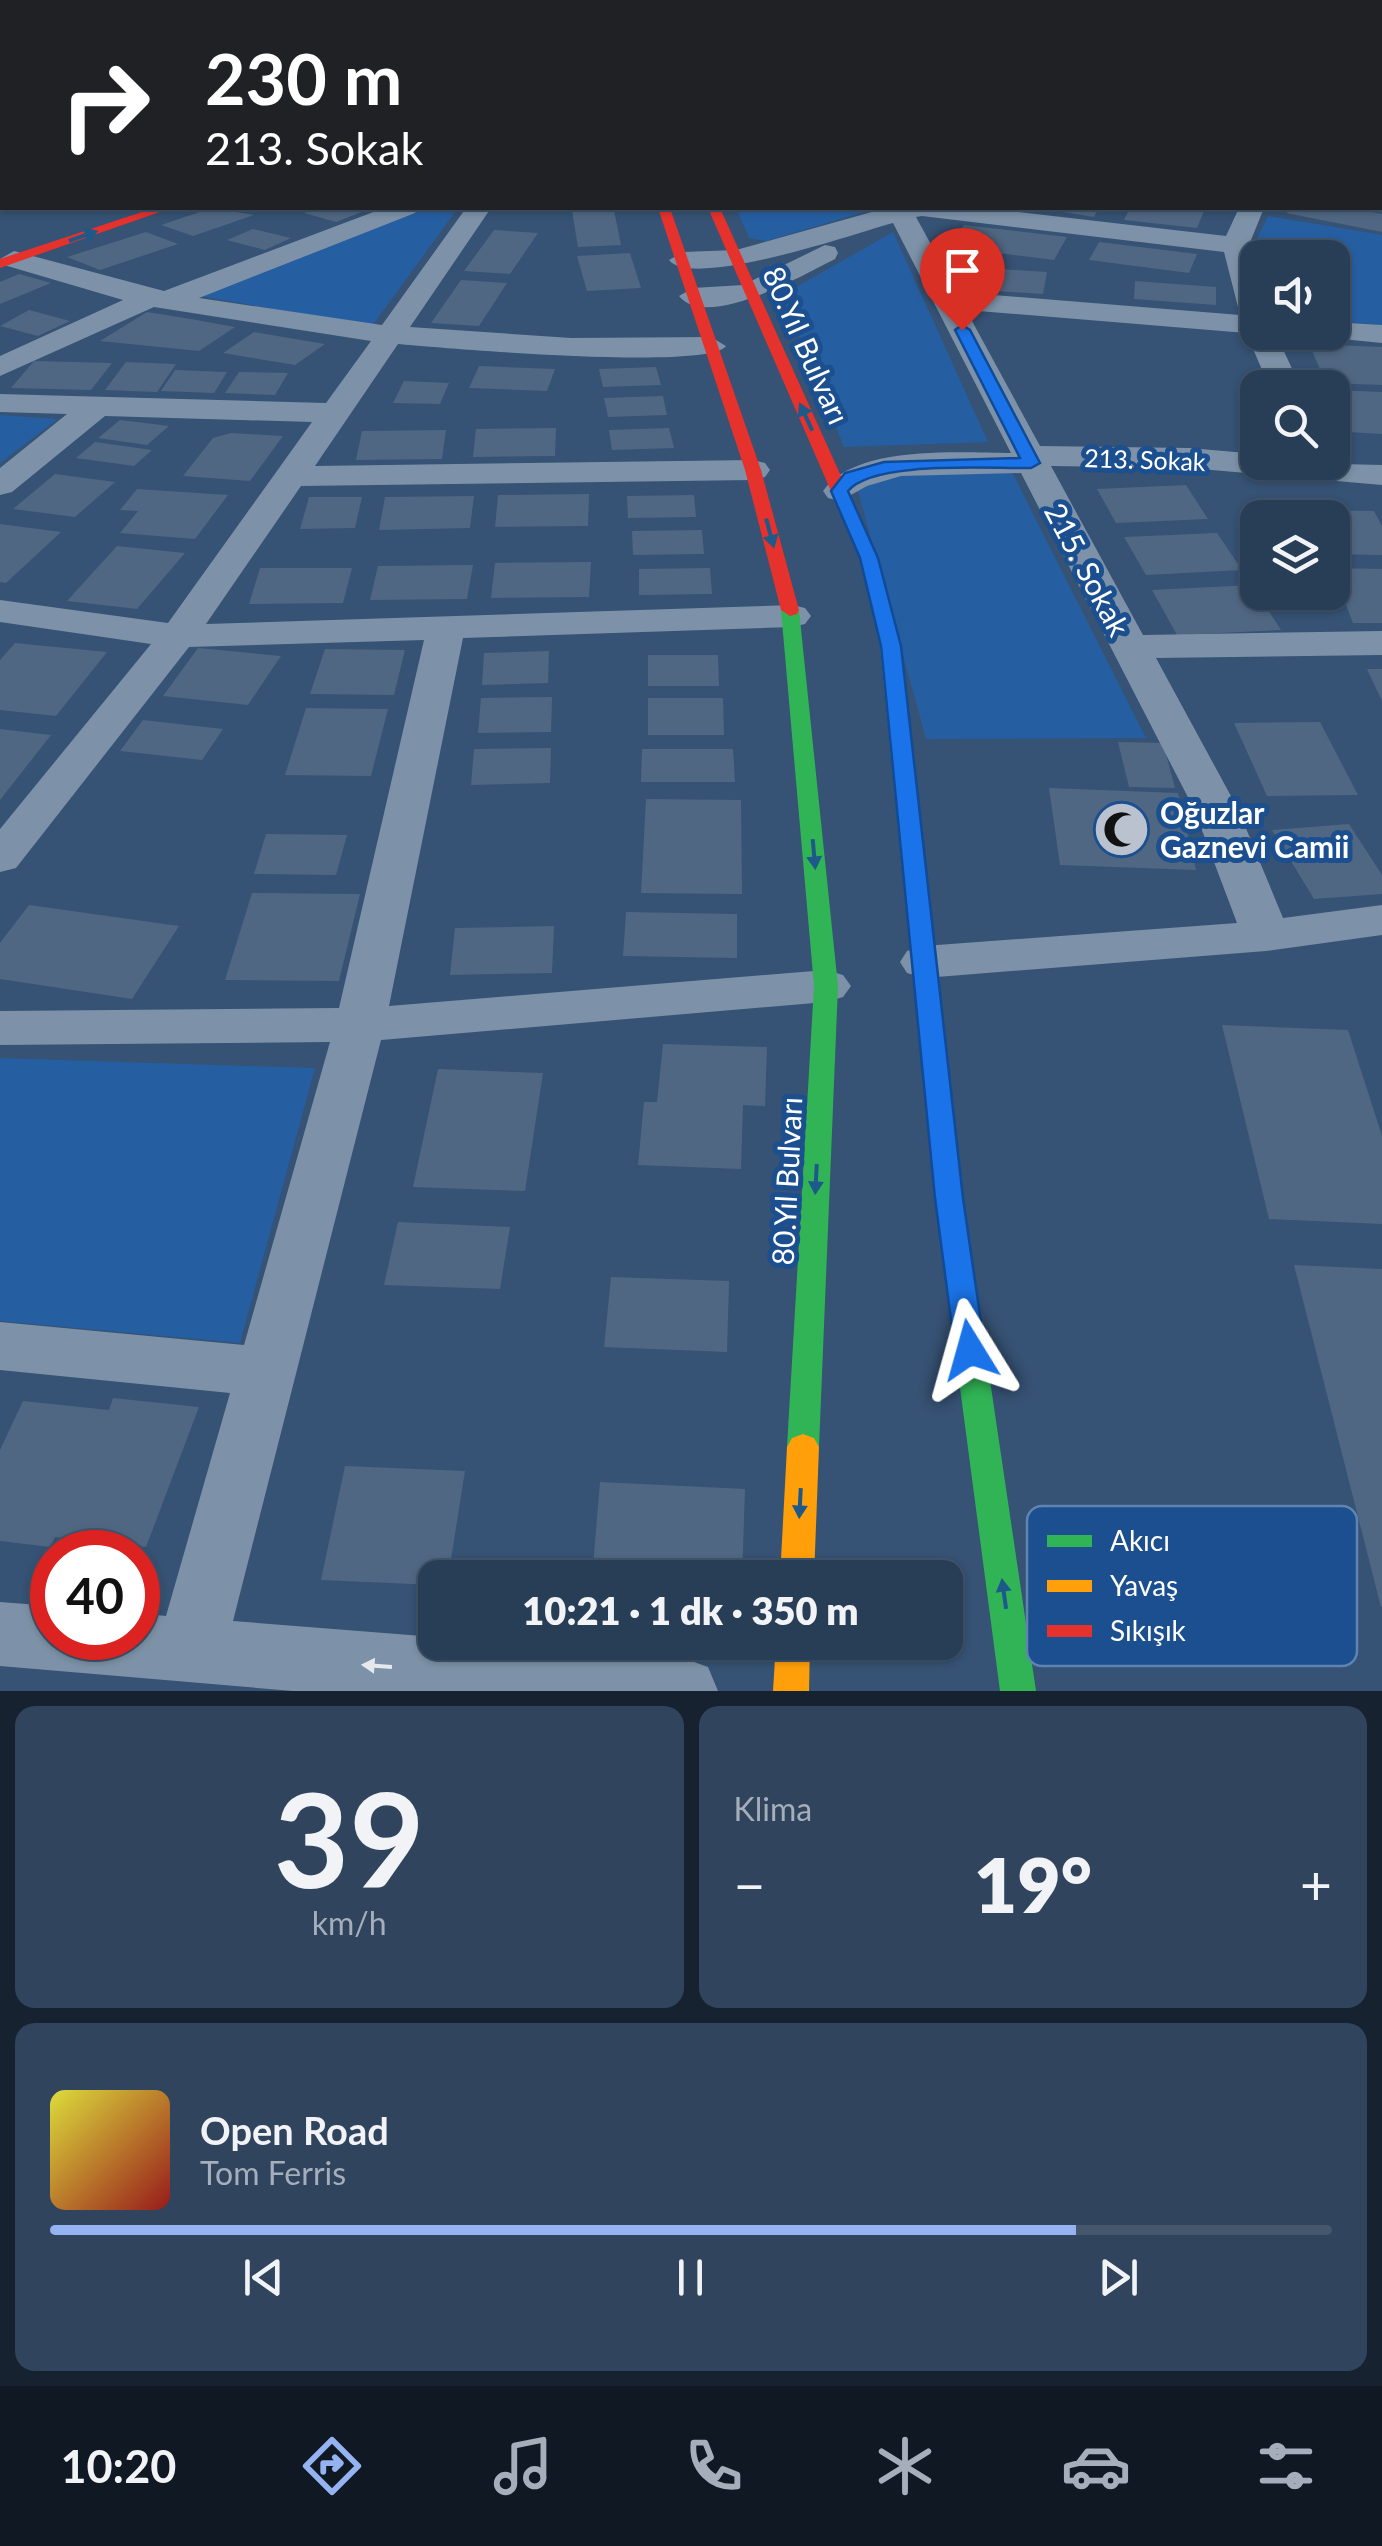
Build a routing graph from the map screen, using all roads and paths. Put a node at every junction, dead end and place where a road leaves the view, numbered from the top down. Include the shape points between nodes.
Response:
1 (96, 210) edge
2 (158, 210) edge
3 (401, 210) edge
4 (477, 210) edge
5 (665, 210) edge
6 (715, 210) edge
7 (906, 210) edge
8 (908, 210) edge
9 (910, 210) edge
10 (919, 210) edge
11 (1250, 210) edge
12 (1236, 245) junction
13 (5, 254) edge
14 (736, 258) junction
15 (683, 260) junction
16 (1240, 260) edge
17 (749, 293) junction
18 (693, 296) junction
19 (158, 299) junction
20 (947, 300) junction
21 (1240, 325) edge
22 (1350, 332) edge
23 (1382, 334) edge
24 (388, 337) junction
25 (711, 346) junction
26 (0, 368) edge
27 (0, 402) edge
28 (97, 406) junction
29 (334, 414) junction
30 (822, 452) junction
31 (1027, 455) junction
32 (1240, 461) edge
33 (753, 470) junction
34 (1350, 470) edge
35 (1382, 474) edge
36 (290, 476) junction
37 (0, 485) edge
38 (840, 491) junction
39 (0, 611) edge
40 (792, 616) junction
41 (446, 627) junction
42 (178, 636) junction
43 (1382, 643) edge
44 (1130, 648) junction
45 (0, 858) edge
46 (1382, 920) edge
47 (1266, 936) junction
48 (924, 962) junction
49 (826, 986) junction
50 (360, 1025) junction
51 (0, 1028) edge
52 (0, 1346) edge
53 (266, 1372) junction
54 (798, 1560) edge
55 (0, 1634) edge
56 (191, 1652) junction
57 (793, 1660) edge
58 (683, 1691) edge
59 (791, 1691) edge
60 (1018, 1691) edge

1 - 13 main road
13 -> 2 main road
3 - 19 street
4 - 24 street
5 - 15 main road, 80.Yıl Bulvarı
6 - 14 main road, 80.Yıl Bulvarı
7 - 14 street
8 - 17 street
9 - 20 street, 215. Sokak
10 - 12 street
11 - 12 street
12 - 16 street
13 - 19 street
14 - 15 street
14 - 17 main road, 80.Yıl Bulvarı
15 - 18 main road, 80.Yıl Bulvarı
17 - 18 street
30 -> 17 main road, 80.Yıl Bulvarı
18 - 25 main road, 80.Yıl Bulvarı
19 - 24 street
19 - 26 street
20 - 21 street
20 - 31 street, 215. Sokak
22 - 23 street
24 - 25 street via 596,351
24 - 29 street
25 - 33 main road, 80.Yıl Bulvarı
27 - 28 street
28 - 29 street
28 - 37 street
29 - 36 street
30 - 31 street, 213. Sokak
30 - 38 main road, 80.Yıl Bulvarı
31 - 32 street, 213. Sokak
31 - 38 street, 213. Sokak via 884,467 851,476
31 - 44 street, 215. Sokak
33 - 36 street
33 -> 40 main road, 80.Yıl Bulvarı
34 - 35 street, 213. Sokak
36 - 42 street
38 - 48 main road, 80.Yıl Bulvarı via 869,558 891,646
39 - 42 street
40 - 41 street
40 -> 49 main road, 80.Yıl Bulvarı
41 - 42 street
41 - 50 street
42 - 45 street
43 - 44 street
44 - 47 street, 215. Sokak via 1216,808
46 - 47 street
47 - 48 street
60 -> 48 main road, 80.Yıl Bulvarı via 949,1198
49 - 50 street
49 -> 54 main road, 80.Yıl Bulvarı
50 - 51 street
50 - 53 street
52 - 53 street
53 - 56 street
55 - 56 street
58 -> 56 street
57 - 59 main road

